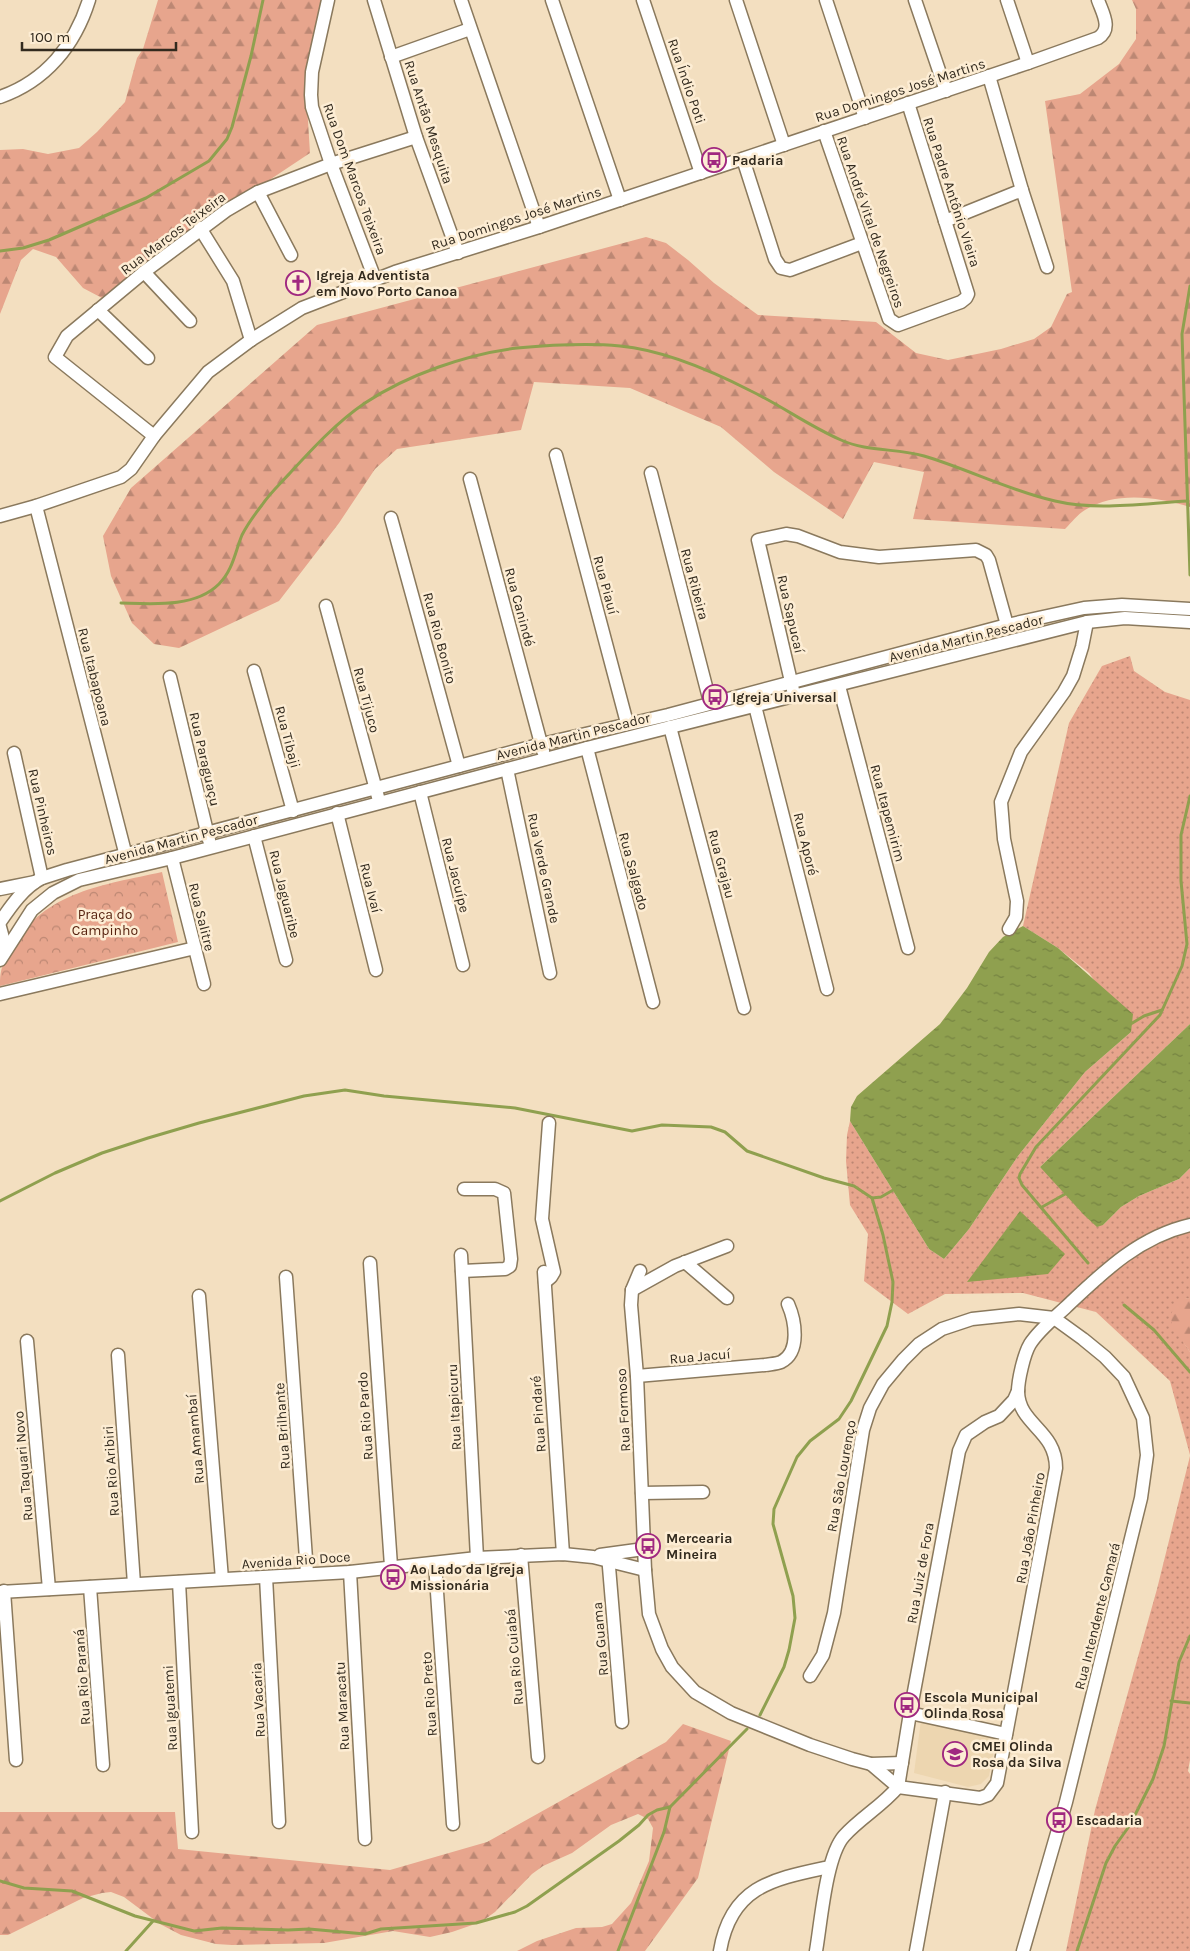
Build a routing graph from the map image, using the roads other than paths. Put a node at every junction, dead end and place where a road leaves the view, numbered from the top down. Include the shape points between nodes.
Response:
1 (90, 0) edge
2 (328, 0) edge
3 (374, 0) edge
4 (462, 0) edge
5 (552, 0) edge
6 (643, 0) edge
7 (736, 0) edge
8 (826, 0) edge
9 (915, 0) edge
10 (1007, 0) edge
11 (1098, 0) edge
12 (470, 29) junction
13 (391, 57) junction
14 (1028, 63) junction
15 (989, 76) junction
16 (946, 91) junction
17 (0, 97) edge
18 (908, 104) junction
19 (865, 118) junction
20 (824, 131) junction
21 (416, 137) junction
22 (784, 145) junction
23 (743, 159) junction
24 (331, 164) junction
25 (701, 172) junction
26 (1022, 190) junction
27 (258, 192) junction
28 (620, 200) junction
29 (945, 221) junction
30 (538, 227) junction
31 (200, 228) junction
32 (862, 244) junction
33 (458, 253) junction
34 (291, 255) dead end
35 (1047, 266) dead end
36 (144, 272) junction
37 (375, 279) junction
38 (968, 290) joint
39 (98, 310) junction
40 (190, 321) dead end
41 (251, 340) junction
42 (148, 358) dead end
43 (154, 436) junction
44 (556, 455) dead end
45 (651, 472) dead end
46 (470, 479) dead end
47 (36, 506) junction
48 (0, 516) edge
49 (391, 518) dead end
50 (326, 606) dead end
51 (1190, 608) edge
52 (1087, 622) junction
53 (1190, 622) edge
54 (1008, 624) junction
55 (254, 671) dead end
56 (170, 677) dead end
57 (791, 682) junction
58 (839, 686) junction
59 (794, 696) junction
60 (710, 702) junction
61 (755, 706) junction
62 (627, 723) junction
63 (670, 727) junction
64 (578, 735) junction
65 (542, 744) junction
66 (586, 748) junction
67 (14, 753) dead end
68 (550, 758) junction
69 (459, 766) junction
70 (511, 768) junction
71 (376, 788) junction
72 (420, 792) junction
73 (380, 802) junction
74 (293, 812) junction
75 (337, 813) junction
76 (208, 834) junction
77 (254, 836) junction
78 (211, 847) junction
79 (126, 856) junction
80 (172, 858) junction
81 (39, 880) junction
82 (0, 889) edge
83 (0, 922) edge
84 (0, 927) edge
85 (1009, 929) dead end
86 (195, 948) junction
87 (908, 948) dead end
88 (3, 954) edge
89 (286, 960) dead end
90 (463, 965) dead end
91 (376, 970) dead end
92 (550, 973) dead end
93 (204, 984) dead end
94 (827, 989) dead end
95 (0, 994) edge
96 (653, 1002) dead end
97 (744, 1008) dead end
98 (550, 1122) dead end
99 (464, 1189) dead end
100 (1190, 1225) edge
101 (727, 1246) dead end
102 (461, 1255) dead end
103 (686, 1262) junction
104 (370, 1263) dead end
105 (462, 1271) junction
106 (640, 1271) dead end
107 (286, 1277) dead end
108 (632, 1290) junction
109 (199, 1296) dead end
110 (727, 1298) dead end
111 (788, 1304) dead end
112 (1054, 1318) junction
113 (27, 1341) dead end
114 (118, 1355) dead end
115 (637, 1376) junction
116 (1018, 1391) junction
117 (999, 1416) junction
118 (1028, 1420) junction
119 (703, 1492) dead end
120 (642, 1493) junction
121 (644, 1549) junction
122 (563, 1554) junction
123 (521, 1555) junction
124 (476, 1558) junction
125 (608, 1558) junction
126 (436, 1563) junction
127 (390, 1566) junction
128 (645, 1570) junction
129 (350, 1572) junction
130 (307, 1573) junction
131 (266, 1577) junction
132 (222, 1580) junction
133 (179, 1582) junction
134 (134, 1584) junction
135 (90, 1586) junction
136 (49, 1589) junction
137 (2, 1592) edge
138 (810, 1676) dead end
139 (910, 1713) junction
140 (622, 1722) dead end
141 (1006, 1734) junction
142 (538, 1757) dead end
143 (16, 1760) dead end
144 (902, 1763) junction
145 (871, 1764) junction
146 (103, 1765) dead end
147 (898, 1787) junction
148 (920, 1790) junction
149 (945, 1792) junction
150 (279, 1822) dead end
151 (453, 1824) dead end
152 (192, 1832) dead end
153 (365, 1839) dead end
154 (829, 1867) junction
155 (720, 1951) edge
156 (816, 1951) edge
157 (916, 1951) edge
158 (1023, 1951) edge

1 - 17 street via 75,35 53,64 26,85
2 - 24 street, Rua Dom Marcos Teixeira via 312,72 311,94
3 - 13 street, Rua Antão Mesquita
4 - 12 street
5 - 28 street
6 - 25 street, Rua Índio Poti
7 - 22 street
8 - 19 street
9 - 16 street
10 - 14 street
11 - 14 street, Rua Domingos José Martins via 1106,26 1104,33
12 - 13 street
12 - 30 street
13 - 21 street, Rua Antão Mesquita
14 - 15 street, Rua Domingos José Martins
15 - 16 street, Rua Domingos José Martins
15 - 26 street
16 - 18 street, Rua Domingos José Martins
18 - 19 street, Rua Domingos José Martins
18 - 29 street, Rua Padre Antônio Vieira
19 - 20 street, Rua Domingos José Martins
20 - 22 street, Rua Domingos José Martins
20 - 32 street, Rua André Vital de Negreiros
21 - 24 street, Rua Marcos Teixeira
21 - 33 street, Rua Antão Mesquita
22 - 23 street, Rua Domingos José Martins
23 - 25 street, Rua Domingos José Martins
23 - 32 street via 774,258 781,268 790,270
24 - 27 street, Rua Marcos Teixeira
24 - 37 street, Rua Dom Marcos Teixeira
25 - 28 street, Rua Domingos José Martins
26 - 29 street
26 - 35 street
27 - 31 street, Rua Marcos Teixeira
27 - 34 street
28 - 30 street, Rua Domingos José Martins
29 - 38 street, Rua Padre Antônio Vieira
30 - 33 street, Rua Domingos José Martins
31 - 36 street, Rua Marcos Teixeira
31 - 41 street via 233,281
32 - 38 street, Rua André Vital de Negreiros via 889,319 895,324 961,302
33 - 37 street, Rua Domingos José Martins
36 - 39 street, Rua Marcos Teixeira
36 - 40 street
37 - 41 street, Rua Domingos José Martins via 302,308
39 - 42 street
39 - 43 street, Rua Marcos Teixeira via 67,336 55,357
41 - 43 street, Rua Domingos José Martins via 208,372
43 - 47 street, Rua Domingos José Martins via 122,477
44 - 62 street, Rua Piauí
45 - 60 street, Rua Ribeira
46 - 65 street, Rua Canindé
47 - 48 street, Rua Domingos José Martins
47 - 79 street, Rua Itabapoana
49 - 69 street, Rua Rio Bonito
50 - 71 street, Rua Tijuco
51 - 54 street, Avenida Martin Pescador via 1103,605
52 - 53 street, Avenida Martin Pescador via 1125,618
52 - 58 street, Avenida Martin Pescador
52 - 85 street via 1072,676 1021,752 1001,802 1004,839 1017,901 1016,917
54 - 57 street, Avenida Martin Pescador
54 - 57 street, Rua Sapucaí via 989,560 982,552 879,557 840,552 786,534 758,540
55 - 74 street, Rua Tibaji
56 - 76 street, Rua Paraguaçu
57 - 59 street, Rua Sapucaí
57 - 60 street, Avenida Martin Pescador
58 - 59 street, Avenida Martin Pescador
58 - 87 street, Rua Itapemirim
59 - 61 street, Avenida Martin Pescador
60 - 62 street, Avenida Martin Pescador
61 - 63 street, Avenida Martin Pescador
61 - 94 street, Rua Aporé
62 - 64 street, Avenida Martin Pescador
63 - 66 street, Avenida Martin Pescador
63 - 97 street, Rua Grajau
64 - 65 street, Avenida Martin Pescador
64 - 68 street via 572,742 552,747
65 - 69 street, Avenida Martin Pescador
65 - 70 street via 541,754 522,760
66 - 68 street, Avenida Martin Pescador
66 - 96 street, Rua Salgado
67 - 81 street, Rua Pinheiros
68 - 70 street, Avenida Martin Pescador
69 - 71 street, Avenida Martin Pescador
70 - 72 street, Avenida Martin Pescador
70 - 92 street, Rua Verde Grande
71 - 73 street, Rua Tijuco
71 - 74 street, Avenida Martin Pescador
72 - 73 street, Avenida Martin Pescador
72 - 90 street, Rua Jacuípe
73 - 75 street, Avenida Martin Pescador
74 - 76 street, Avenida Martin Pescador
75 - 77 street, Avenida Martin Pescador
75 - 91 street, Rua Ivaí
76 - 78 street, Rua Paraguaçu
76 - 79 street, Avenida Martin Pescador
77 - 78 street, Avenida Martin Pescador
77 - 89 street, Rua Jaguaribe
78 - 80 street, Avenida Martin Pescador
79 - 81 street, Avenida Martin Pescador
80 - 86 street, Rua Salitre
80 - 88 street, Avenida Martin Pescador via 65,886 32,910
81 - 82 street, Avenida Martin Pescador
81 - 83 street via 13,904
84 - 88 street
86 - 93 street, Rua Salitre
86 - 95 street
98 - 122 street, Rua Pindaré via 542,1219 554,1272 551,1277 544,1277
99 - 105 street via 495,1188 504,1193 511,1259 506,1269
100 - 112 street, Rua João Pinheiro via 1167,1231 1133,1249
101 - 103 street
102 - 105 street, Rua Itapicuru
103 - 108 street
103 - 110 street
104 - 127 street, Rua Rio Pardo
105 - 124 street, Rua Itapicuru
106 - 108 street, Rua Formoso
107 - 130 street, Rua Brilhante
108 - 115 street, Rua Formoso
109 - 132 street, Rua Amambaí
111 - 115 street, Rua Jacuí via 795,1332 793,1348 790,1355 780,1362
112 - 116 street, Rua João Pinheiro via 1030,1345
112 - 138 street, Rua São Lourenço via 1019,1314 972,1319 942,1329 918,1344 883,1384 870,1408 860,1444 834,1613 823,1655
112 - 158 street, Rua Intendente Camará via 1105,1357 1124,1377 1143,1418 1148,1455 1127,1559 1066,1802
113 - 136 street, Rua Taquari Novo
114 - 134 street, Rua Rio Aribiri
115 - 120 street, Rua Formoso
116 - 117 street, Rua Juiz de Fora
116 - 118 street, Rua João Pinheiro
117 - 118 street
117 - 139 street, Rua Juiz de Fora via 966,1435 959,1451
118 - 141 street, Rua João Pinheiro via 1049,1440 1056,1468
119 - 120 street
120 - 121 street, Rua Formoso
121 - 125 street, Avenida Rio Doce
121 - 128 street, Rua Formoso
122 - 123 street, Avenida Rio Doce
122 - 125 street, Avenida Rio Doce
123 - 124 street, Avenida Rio Doce
123 - 142 street, Rua Rio Cuiabá
124 - 126 street, Avenida Rio Doce
125 - 128 street, Avenida Rio Doce
125 - 140 street, Rua Guama
126 - 127 street, Avenida Rio Doce
126 - 151 street, Rua Rio Preto
127 - 129 street, Avenida Rio Doce
128 - 145 street, Rua Formoso via 654,1631 672,1667 695,1692 731,1713 810,1745
129 - 130 street, Avenida Rio Doce
129 - 153 street, Rua Maracatu
130 - 131 street, Avenida Rio Doce
131 - 132 street, Avenida Rio Doce
131 - 150 street, Rua Vacaria
132 - 133 street, Avenida Rio Doce
133 - 134 street, Avenida Rio Doce
133 - 152 street, Rua Iguatemi
134 - 135 street, Avenida Rio Doce
135 - 136 street, Avenida Rio Doce
135 - 146 street, Rua Rio Paraná
136 - 137 street, Avenida Rio Doce
137 - 143 street
139 - 141 street
139 - 144 street, Rua Juiz de Fora
141 - 149 street, Rua João Pinheiro via 994,1788 984,1797
144 - 145 street
144 - 147 street, Rua Juiz de Fora
144 - 148 street via 907,1778
145 - 147 street
147 - 148 street
147 - 154 street via 845,1835 834,1851
148 - 149 street
149 - 157 street
154 - 155 street via 780,1878 752,1893 737,1906 728,1920
154 - 156 street

